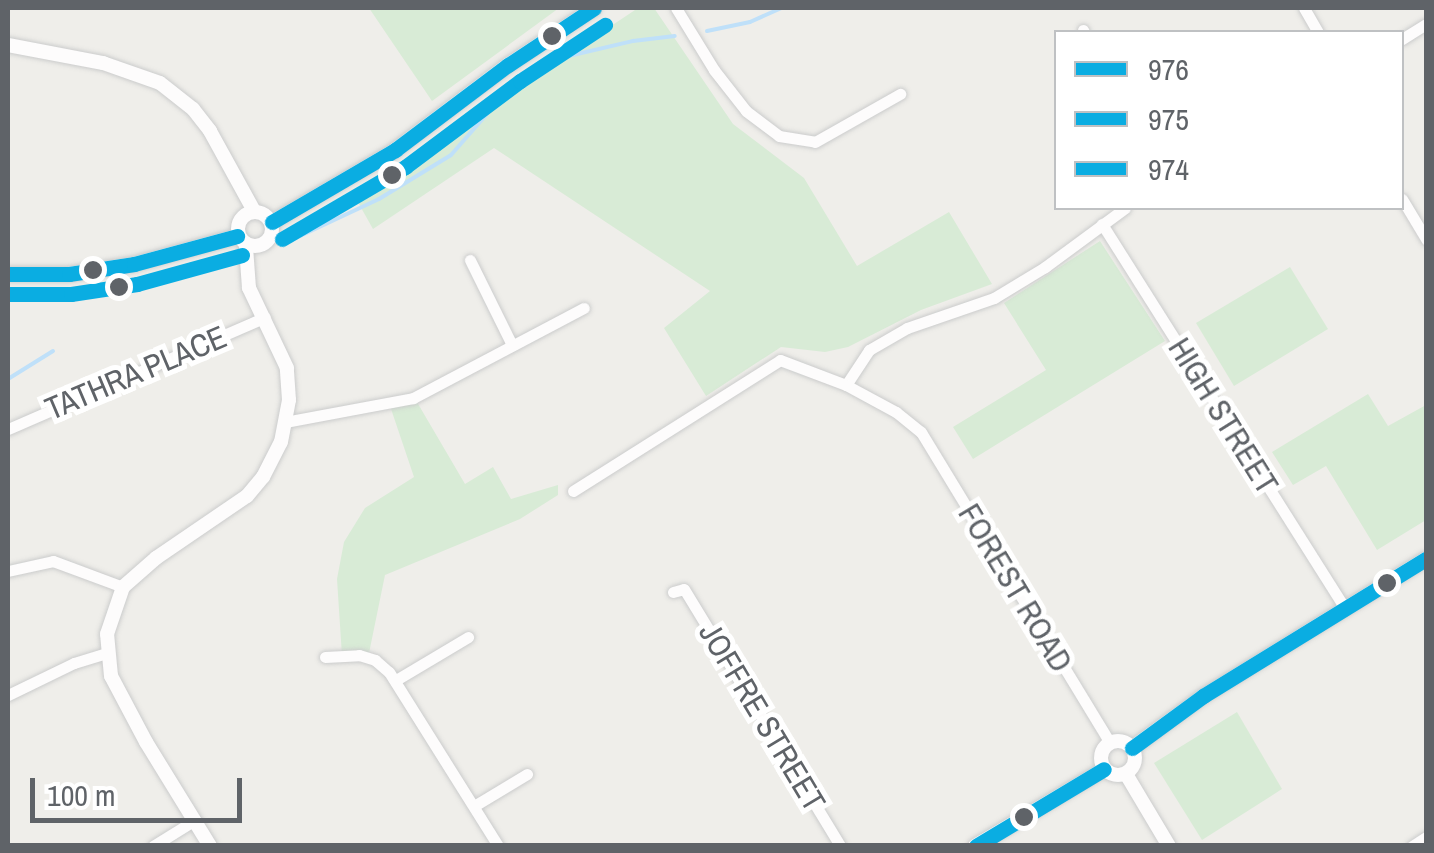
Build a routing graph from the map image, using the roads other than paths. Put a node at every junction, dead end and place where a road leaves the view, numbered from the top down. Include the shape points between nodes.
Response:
1 (594, 8) edge
2 (676, 8) edge
3 (1304, 8) edge
4 (1426, 24) edge
5 (1317, 30) edge
6 (1404, 38) edge
7 (8, 45) edge
8 (900, 94) dead end
9 (1404, 202) edge
10 (1121, 210) edge
11 (254, 212) junction
12 (272, 222) junction
13 (1102, 224) junction
14 (1426, 239) edge
15 (242, 241) junction
16 (470, 260) dead end
17 (8, 274) edge
18 (584, 308) dead end
19 (265, 317) junction
20 (512, 345) junction
21 (846, 385) junction
22 (286, 422) junction
23 (8, 428) edge
24 (573, 492) dead end
25 (1426, 559) edge
26 (8, 571) edge
27 (683, 574) dead end
28 (123, 588) junction
29 (1345, 608) junction
30 (468, 636) dead end
31 (106, 653) junction
32 (324, 657) dead end
33 (396, 680) junction
34 (8, 695) edge
35 (1110, 742) junction
36 (1132, 748) junction
37 (1104, 769) junction
38 (527, 774) dead end
39 (1126, 774) junction
40 (474, 806) junction
41 (195, 820) junction
42 (1426, 837) edge
43 (153, 846) edge
44 (210, 846) edge
45 (498, 846) edge
46 (840, 846) edge
47 (975, 846) edge
48 (1169, 846) edge
49 (1412, 846) edge

1 - 12 street via 395,150
2 - 8 street via 746,111 779,136 815,142
3 - 5 street
4 - 6 street
7 - 11 street via 117,66 160,82 210,131
9 - 14 street
10 - 13 street
11 - 12 street via 265,212
11 - 15 street via 243,218
12 - 15 street via 261,244
13 - 21 street via 994,298 908,328 869,350
13 - 29 street, HIGH STREET
15 - 17 street via 69,274
15 - 19 street via 248,288
16 - 20 street
18 - 20 street
19 - 22 street via 286,368
19 - 23 street, TATHRA PLACE
20 - 22 street via 413,398
21 - 24 street via 780,360
21 - 35 street, FOREST ROAD via 921,432
22 - 28 street via 272,461 248,496
25 - 29 street
26 - 28 street via 53,561
27 - 46 street, JOFFRE STREET via 679,590
28 - 31 street via 111,614
29 - 36 street
30 - 33 street
31 - 34 street
31 - 41 street via 146,742
32 - 33 street via 360,655
33 - 40 street
35 - 36 street
35 - 37 street via 1101,752
36 - 39 street via 1134,765
37 - 39 street
37 - 47 street
38 - 40 street
39 - 48 street
40 - 45 street
41 - 43 street
41 - 44 street
42 - 49 street

